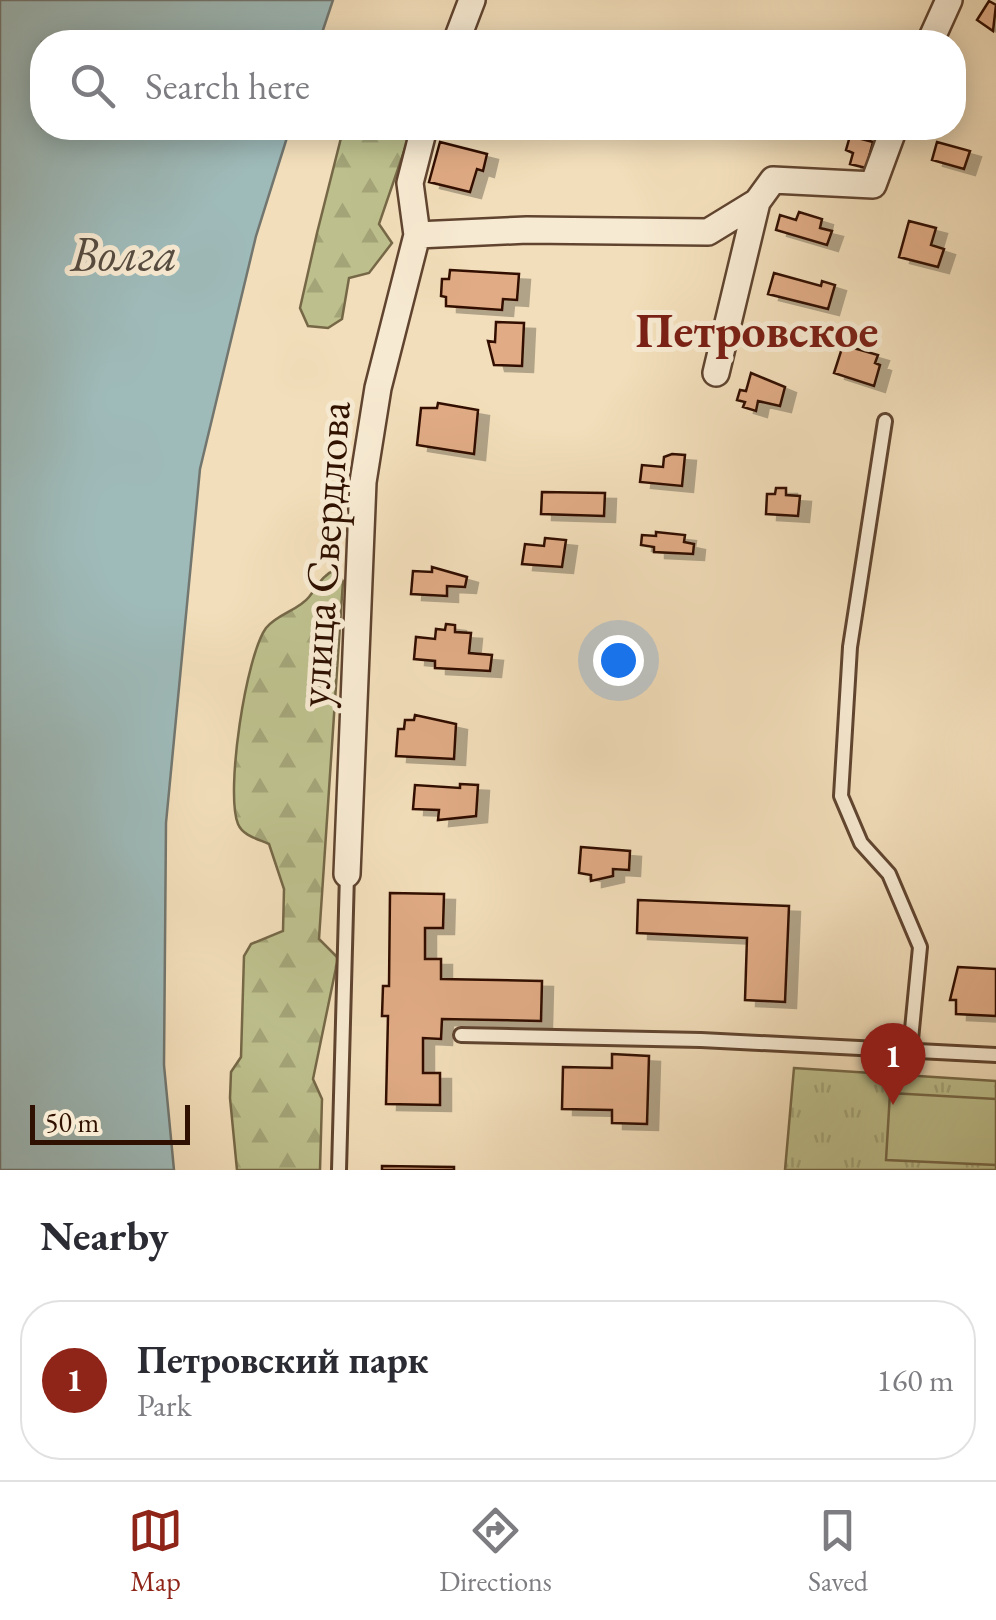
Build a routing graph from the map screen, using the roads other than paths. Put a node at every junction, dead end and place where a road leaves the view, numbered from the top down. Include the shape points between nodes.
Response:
1 (472, 0) edge
2 (949, 0) edge
3 (461, 30) edge
4 (935, 30) edge
5 (421, 140) edge
6 (890, 140) edge
7 (757, 202) junction
8 (416, 235) junction
9 (716, 373) dead end
10 (885, 421) dead end
11 (347, 874) joint
12 (461, 1035) dead end
13 (910, 1050) junction
14 (996, 1055) edge
15 (340, 1170) edge

1 - 3 street
2 - 4 street
5 - 8 street, улица Свердлова via 410,183
6 - 7 street via 874,185 773,180
7 - 8 street via 708,232
7 - 9 street
8 - 11 street, улица Свердлова via 364,466
10 - 13 lane via 850,646 841,796 861,843 889,874 920,947
11 - 15 lane
12 - 13 lane
13 - 14 lane

